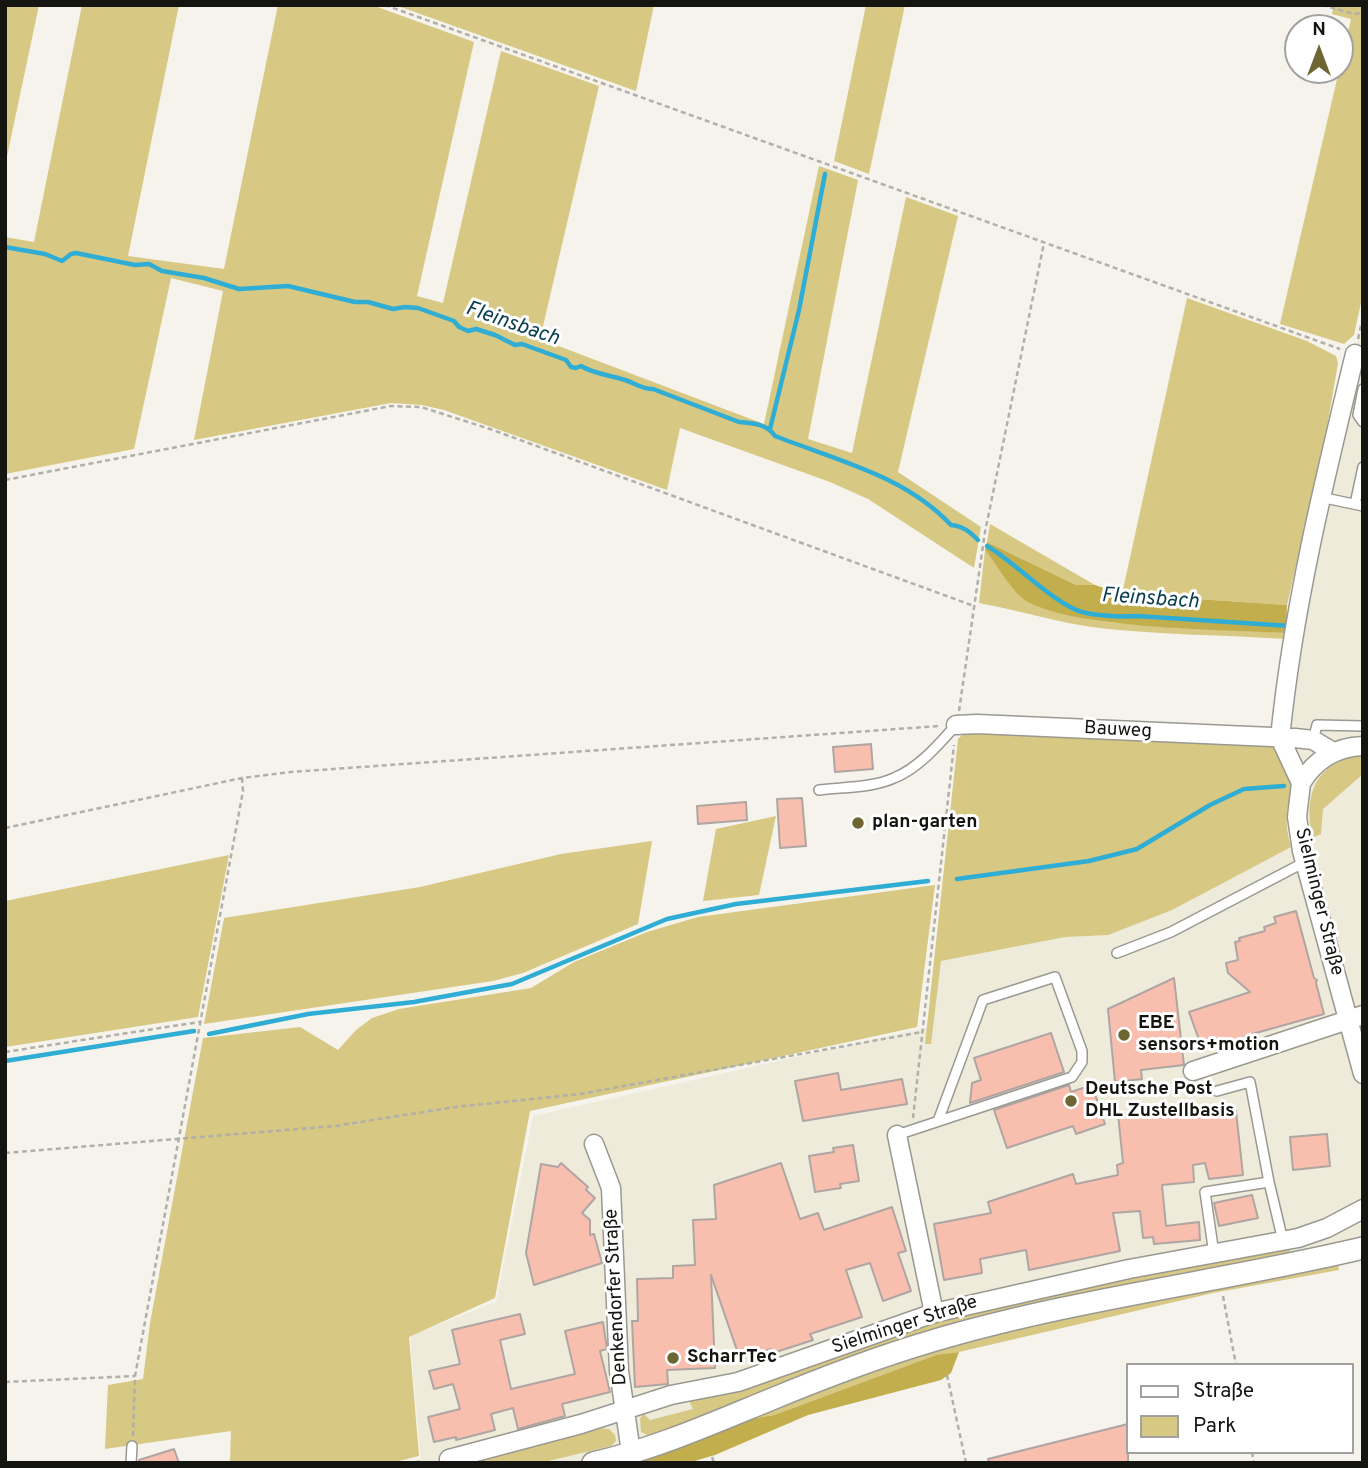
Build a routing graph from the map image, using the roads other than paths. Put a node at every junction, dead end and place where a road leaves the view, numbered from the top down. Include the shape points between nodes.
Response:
1 (1360, 352) edge
2 (1363, 389) edge
3 (1363, 422) edge
4 (1363, 467) edge
5 (1320, 497) junction
6 (1359, 505) edge
7 (956, 725) joint
8 (1363, 726) edge
9 (1280, 738) junction
10 (1313, 740) junction
11 (1363, 746) edge
12 (1332, 752) junction
13 (1301, 783) junction
14 (819, 790) dead end
15 (1305, 862) junction
16 (1117, 953) dead end
17 (1356, 1017) edge
18 (1193, 1071) dead end
19 (1363, 1074) edge
20 (1217, 1091) dead end
21 (938, 1121) junction
22 (897, 1135) joint
23 (594, 1144) dead end
24 (1269, 1182) junction
25 (1363, 1209) edge
26 (1283, 1241) junction
27 (1363, 1248) edge
28 (1214, 1254) junction
29 (934, 1313) junction
30 (624, 1409) junction
31 (132, 1446) road end
32 (631, 1452) junction
33 (449, 1459) dead end
34 (131, 1463) edge
35 (593, 1463) edge

1 - 5 street
2 - 3 lane via 1358,415
4 - 6 lane
5 - 6 lane
5 - 9 street via 1288,668
7 - 9 street, Bauweg
7 - 14 lane via 897,778
8 - 10 lane via 1317,725
9 - 10 street, Bauweg
9 - 13 street
10 - 12 street
11 - 12 street
12 - 13 street via 1310,769
13 - 15 street, Sielminger Straße via 1297,817
15 - 16 lane via 1171,932
15 - 17 street, Sielminger Straße
17 - 18 street
17 - 19 street, Sielminger Straße
20 - 24 lane via 1250,1083
21 - 21 lane via 1072,1077 1078,1070 1082,1051 1055,977 983,1000
21 - 22 lane
22 - 29 street
23 - 30 street, Denkendorfer Straße via 613,1203
24 - 26 lane
24 - 28 lane via 1205,1192
25 - 26 street, Sielminger Straße via 1327,1228
26 - 28 street, Sielminger Straße
27 - 32 street, Sielminger Straße via 1097,1301 932,1341
28 - 29 street, Sielminger Straße
29 - 30 street, Sielminger Straße via 738,1382
30 - 32 street, Denkendorfer Straße
30 - 33 street, Sielminger Straße
31 - 34 lane
32 - 35 street, Sielminger Straße

